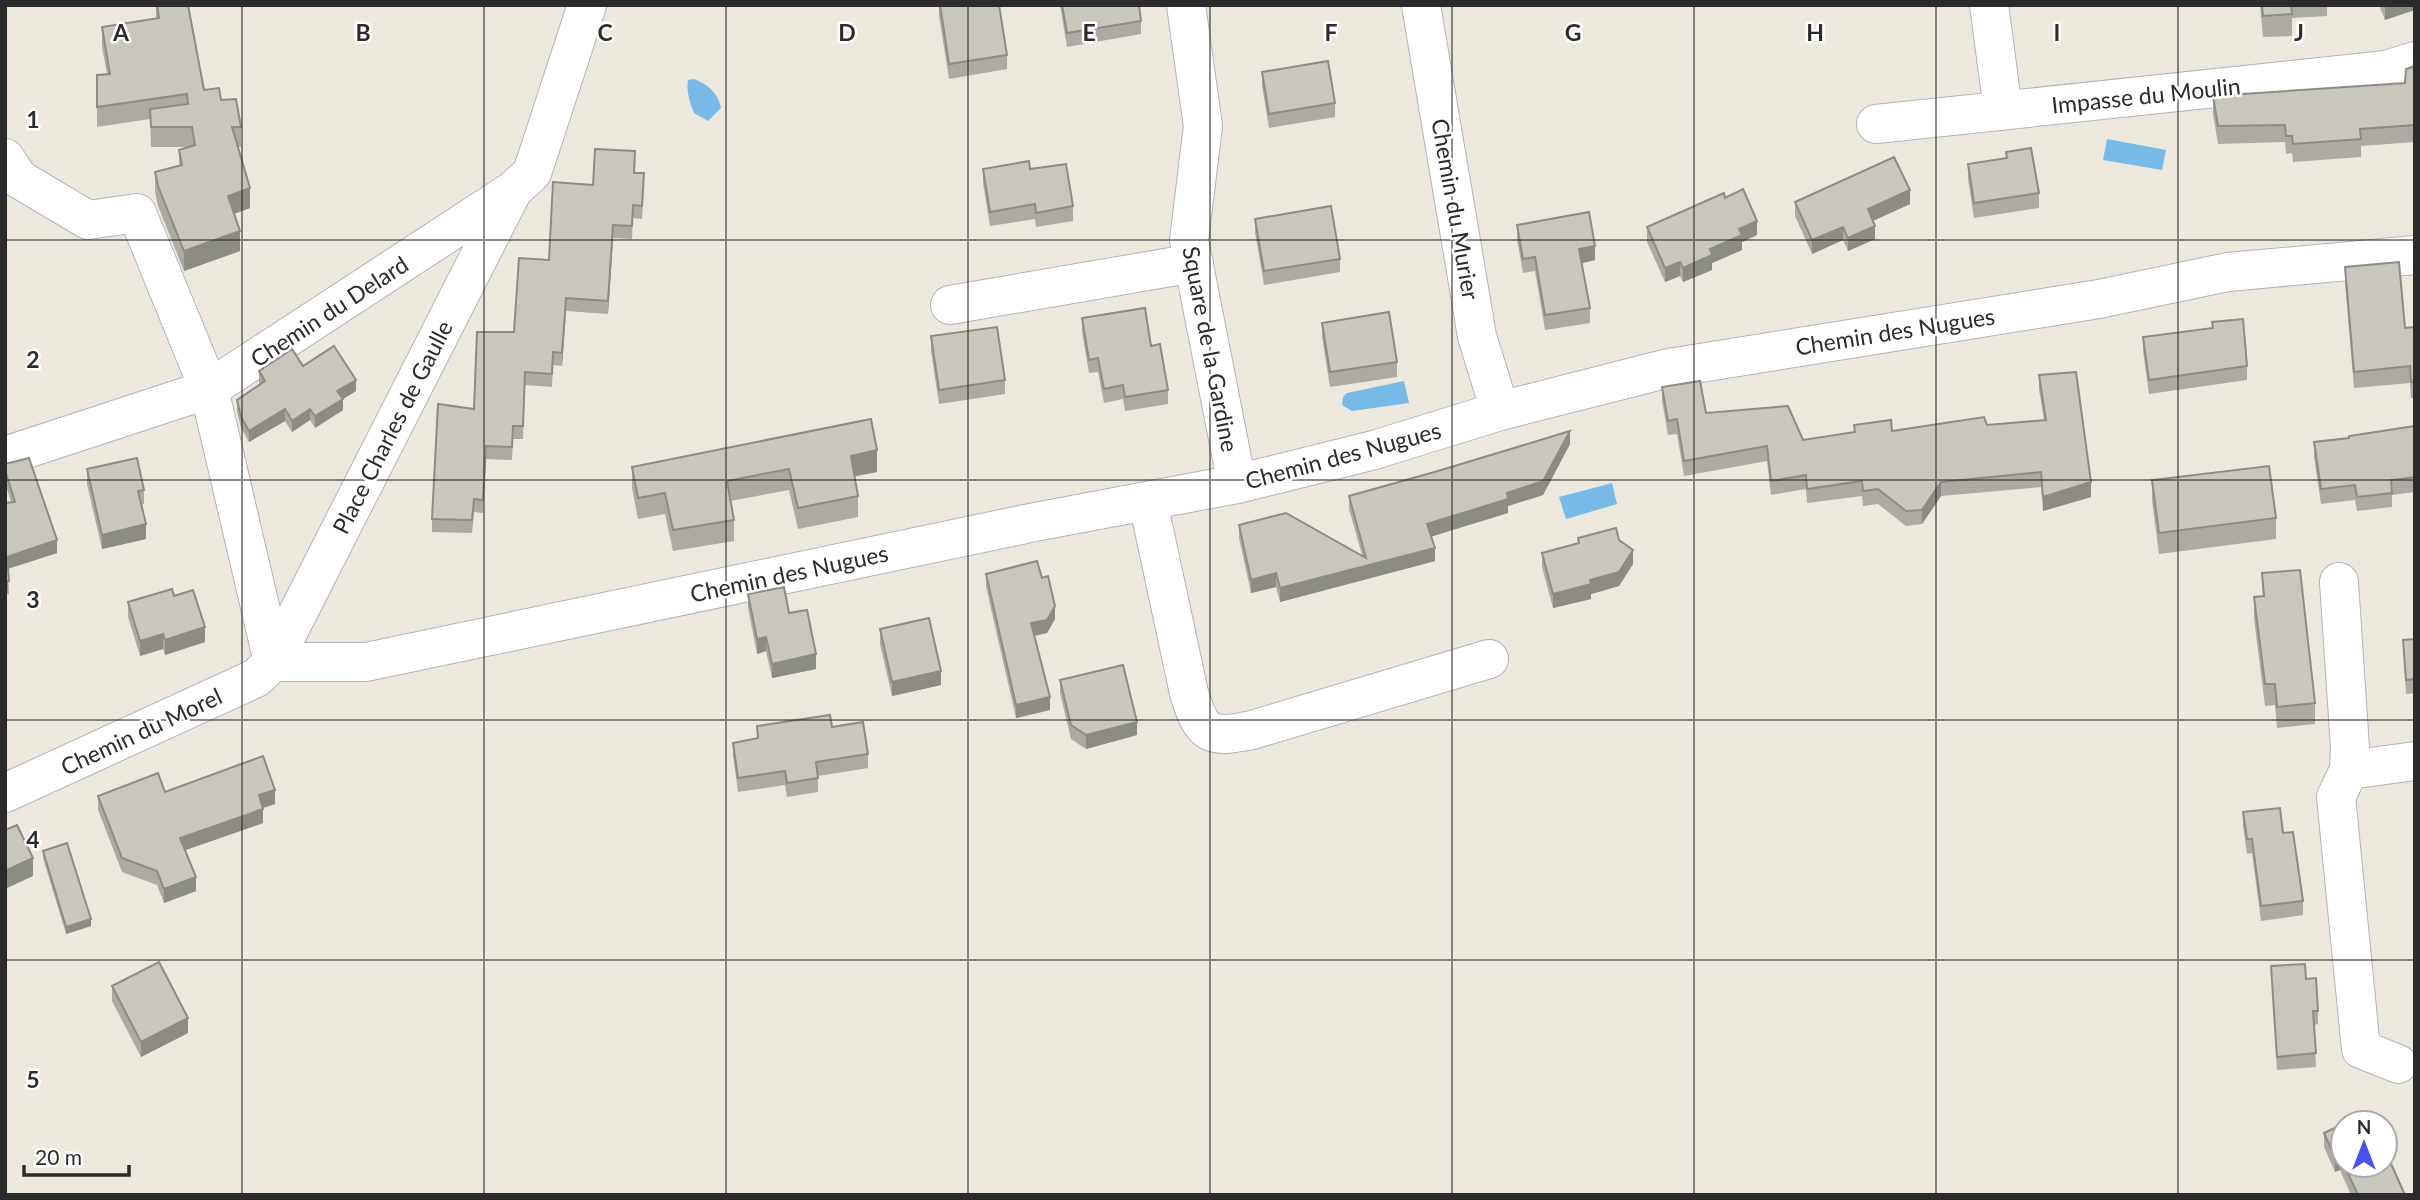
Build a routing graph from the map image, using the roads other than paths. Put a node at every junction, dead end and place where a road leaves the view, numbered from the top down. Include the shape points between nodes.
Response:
1 (587, 5) edge
2 (1186, 5) edge
3 (1421, 5) edge
4 (1989, 5) edge
5 (2415, 61) edge
6 (2003, 110) junction
7 (1876, 124) dead end
8 (5, 158) edge
9 (512, 191) junction
10 (2415, 256) edge
11 (1194, 262) junction
12 (950, 305) dead end
13 (209, 389) junction
14 (1500, 411) junction
15 (5, 456) edge
16 (1237, 484) junction
17 (1148, 502) junction
18 (2339, 582) dead end
19 (1489, 659) dead end
20 (273, 662) junction
21 (2415, 761) edge
22 (2349, 770) junction
23 (5, 793) edge
24 (2398, 1064) dead end

1 - 9 street, Chemin du Delard via 533,173
2 - 11 street, Square de la Gardine via 1203,126 1189,240
3 - 14 street, Chemin du Murier via 1477,336
4 - 6 street
5 - 6 street, Impasse du Moulin via 2386,70
6 - 7 street, Impasse du Moulin
8 - 13 street via 19,178 88,220 137,213
9 - 13 street, Chemin du Delard
9 - 20 street, Place Charles de Gaulle
10 - 14 street, Chemin des Nugues via 2228,272 2099,299 1669,368
11 - 12 street
11 - 16 street, Square de la Gardine
13 - 15 street, Chemin du Delard
13 - 20 street
14 - 16 street, Chemin des Nugues via 1374,450
16 - 17 street, Chemin des Nugues
17 - 19 street via 1189,693 1202,726 1216,734 1252,730
17 - 20 street, Chemin des Nugues via 366,662
18 - 22 street
20 - 23 street, Chemin du Morel via 256,678
21 - 22 street
22 - 24 street via 2336,797 2361,1049

